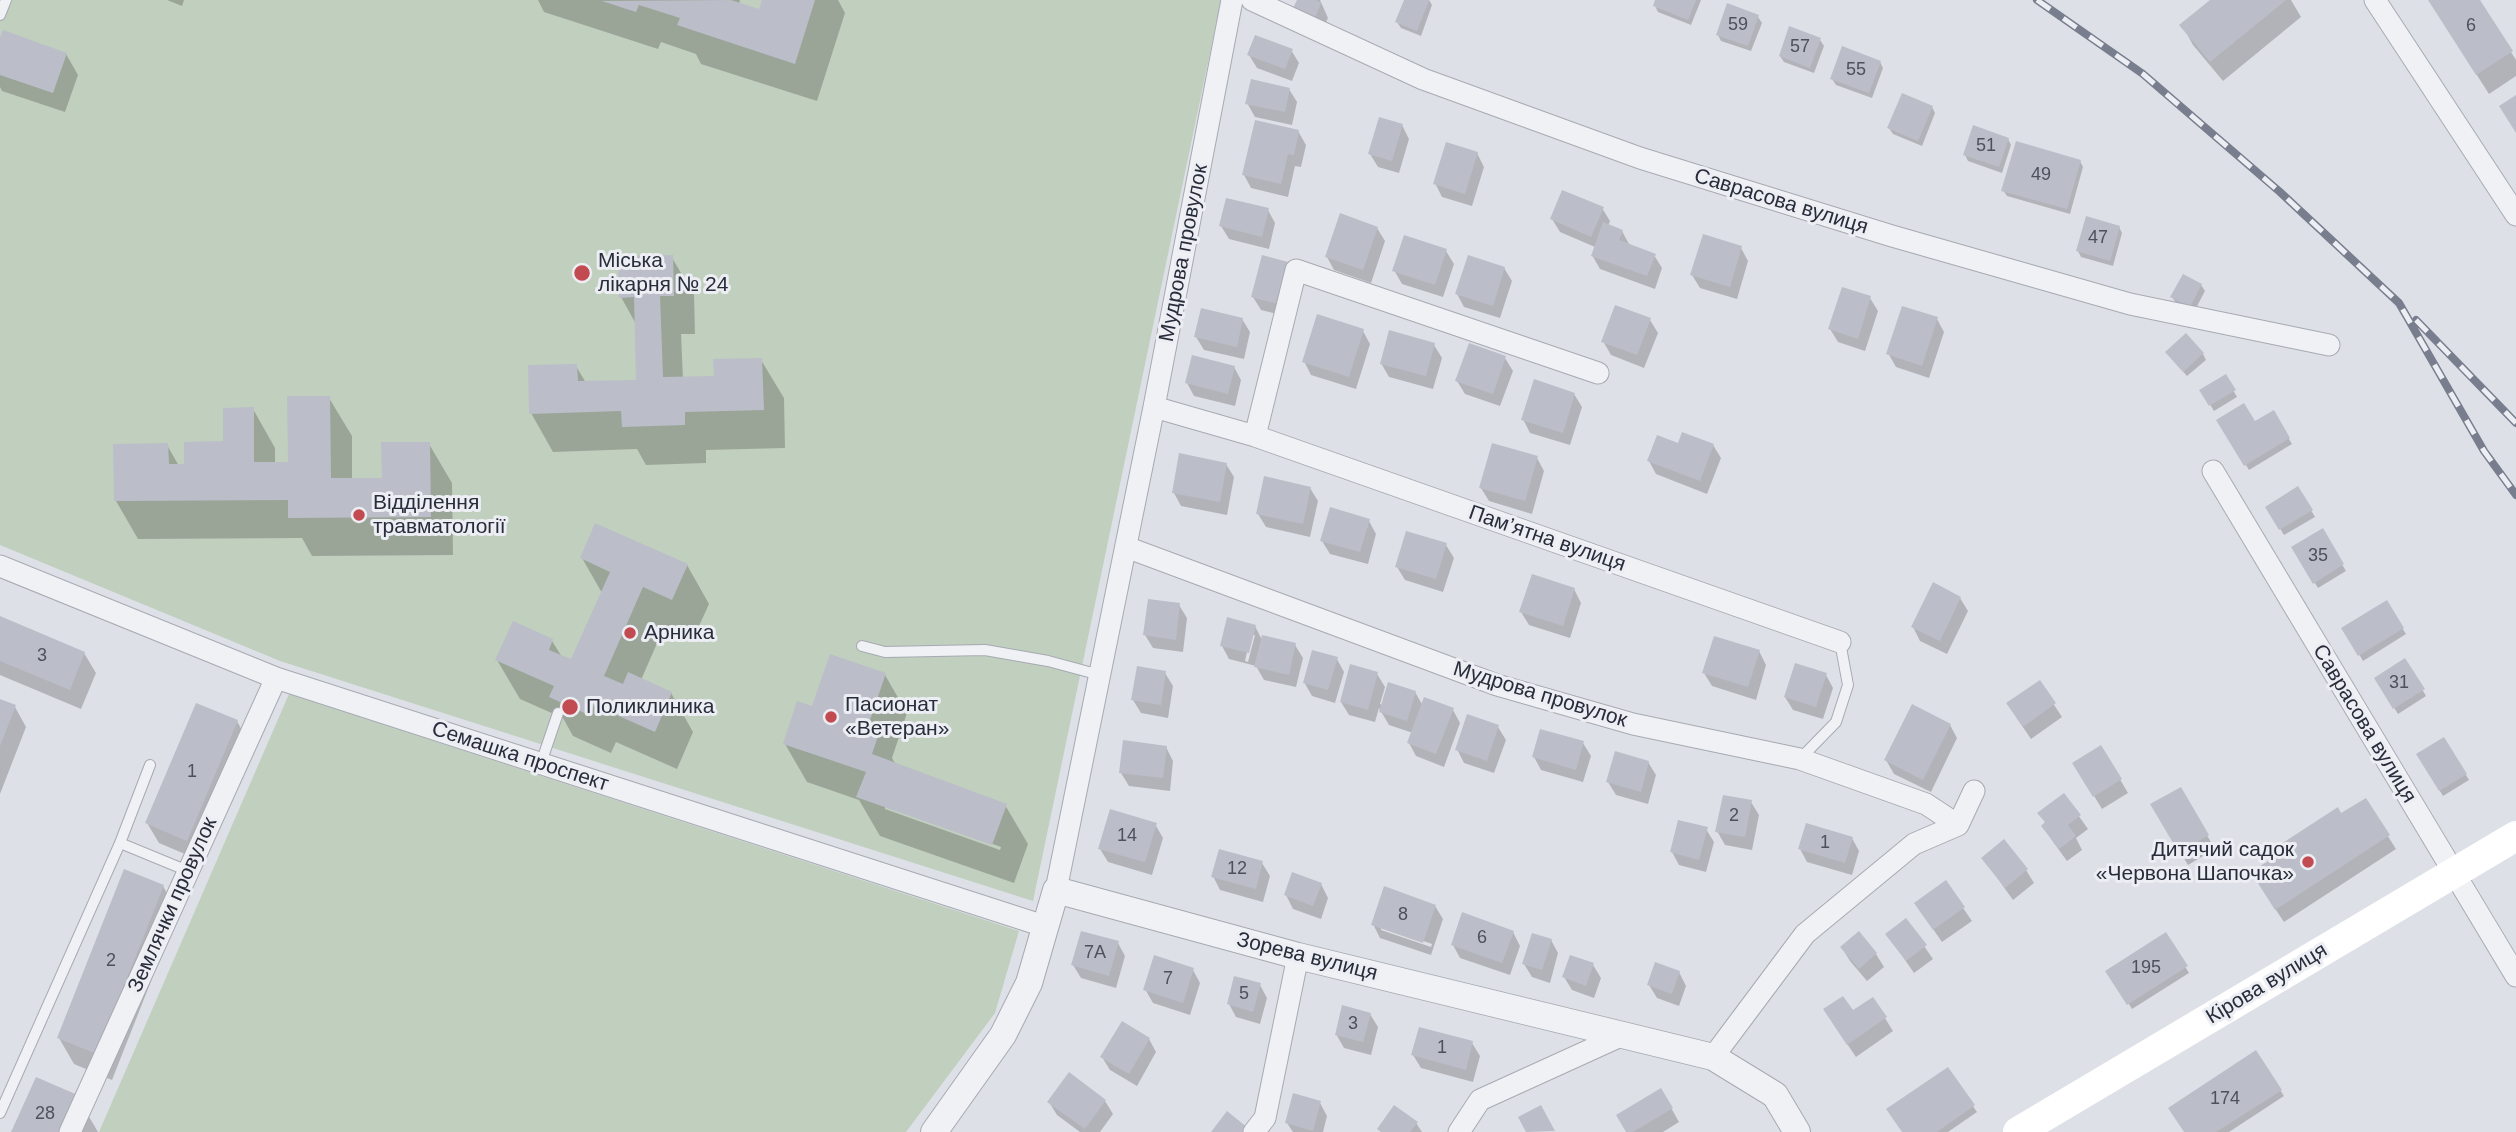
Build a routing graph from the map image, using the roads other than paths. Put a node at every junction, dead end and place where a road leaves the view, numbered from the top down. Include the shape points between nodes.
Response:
1 (6, 0) edge
2 (1232, 0) edge
3 (1252, 0) edge
4 (2375, 0) edge
5 (0, 15) edge
6 (2516, 215) edge
7 (2329, 345) dead end
8 (1598, 373) dead end
9 (1154, 407) junction
10 (1255, 436) junction
11 (2213, 471) dead end
12 (1126, 547) junction
13 (0, 566) edge
14 (1840, 642) joint
15 (862, 646) dead end
16 (1100, 675) junction
17 (276, 678) junction
18 (558, 713) dead end
19 (1800, 760) junction
20 (541, 764) junction
21 (150, 765) dead end
22 (1974, 791) dead end
23 (1958, 825) junction
24 (2516, 836) edge
25 (120, 843) junction
26 (188, 871) junction
27 (2454, 873) junction
28 (1056, 890) junction
29 (1047, 927) junction
30 (1298, 956) junction
31 (2516, 976) edge
32 (1625, 1034) junction
33 (1713, 1058) junction
34 (0, 1113) edge
35 (70, 1132) edge
36 (934, 1132) edge
37 (1254, 1132) edge
38 (1459, 1132) edge
39 (1797, 1132) edge
40 (2018, 1132) edge

1 - 5 lane
2 - 9 street, Мудрова провулок
3 - 7 street, Саврасова вулиця via 1423,79 1640,158 2130,304
4 - 6 street
8 - 10 street via 1296,270
9 - 10 street, Пам’ятна вулиця
9 - 12 street, Мудрова провулок
10 - 14 street, Пам’ятна вулиця
11 - 27 street, Саврасова вулиця
12 - 16 street, Мудрова провулок
12 - 19 street, Мудрова провулок via 1497,685 1633,724
13 - 17 street, Семашка проспект
14 - 19 lane via 1848,685 1836,722
15 - 16 lane via 886,652 985,650
16 - 28 street, Мудрова провулок
17 - 20 street, Семашка проспект
17 - 26 street, Землячки провулок
18 - 20 lane
19 - 23 street, Мудрова провулок via 1926,804
20 - 29 street, Семашка проспект
21 - 25 lane
22 - 23 street
23 - 33 street via 1914,844 1805,934
24 - 27 main road, Кірова вулиця
25 - 26 lane
25 - 34 lane
26 - 35 street, Землячки провулок
27 - 31 street, Саврасова вулиця
27 - 40 main road, Кірова вулиця
28 - 29 street
28 - 30 street, Зорева вулиця
29 - 36 street via 1029,983 1003,1035
30 - 32 street, Зорева вулиця
30 - 37 street via 1265,1118
32 - 33 street, Зорева вулиця
32 - 38 street via 1480,1100
33 - 39 street, Зорева вулиця via 1775,1095

